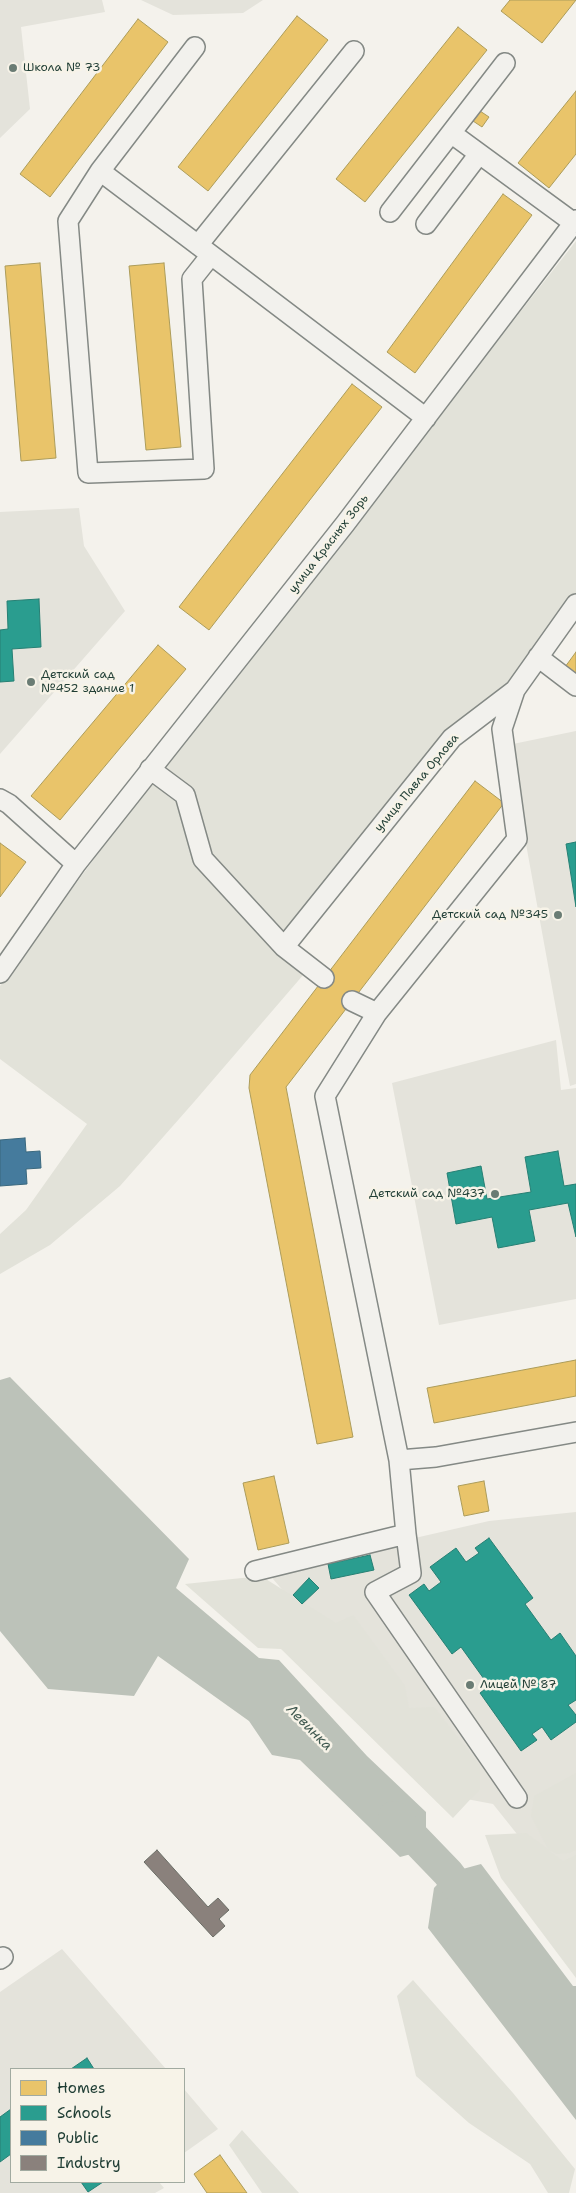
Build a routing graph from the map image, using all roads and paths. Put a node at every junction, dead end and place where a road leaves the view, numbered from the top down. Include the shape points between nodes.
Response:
1 (195, 47) dead end
2 (354, 51) dead end
3 (505, 63) dead end
4 (451, 133) junction
5 (479, 154) junction
6 (100, 171) junction
7 (390, 212) dead end
8 (575, 221) edge
9 (426, 224) dead end
10 (204, 250) junction
11 (426, 418) junction
12 (576, 604) edge
13 (538, 657) junction
14 (576, 686) edge
15 (515, 690) junction
16 (150, 769) junction
17 (0, 799) edge
18 (76, 864) junction
19 (284, 947) junction
20 (0, 973) edge
21 (324, 978) dead end
22 (352, 1001) dead end
23 (377, 1013) junction
24 (576, 1432) edge
25 (399, 1460) junction
26 (406, 1534) junction
27 (255, 1571) dead end
28 (517, 1798) dead end

1 - 6 street
2 - 10 street
3 - 4 street
4 - 5 street
4 - 7 street
5 - 8 street
5 - 9 street
6 - 10 street
6 - 10 street via 68,221 88,472 204,468 192,279
8 - 11 street, улица Красных Зорь
10 - 11 street
11 - 16 street, улица Красных Зорь
12 - 13 street, улица Павла Орлова
13 - 14 street
13 - 15 street, улица Павла Орлова
15 - 19 street, улица Павла Орлова via 452,738
15 - 23 street via 502,729 517,839
16 - 18 street, улица Красных Зорь
16 - 19 street via 185,795 203,859
17 - 18 street
18 - 20 street, улица Красных Зорь
19 - 21 street
22 - 23 street
23 - 25 street via 325,1096
24 - 25 street via 436,1457
25 - 26 street
26 - 27 street
26 - 28 street via 411,1573 375,1592

